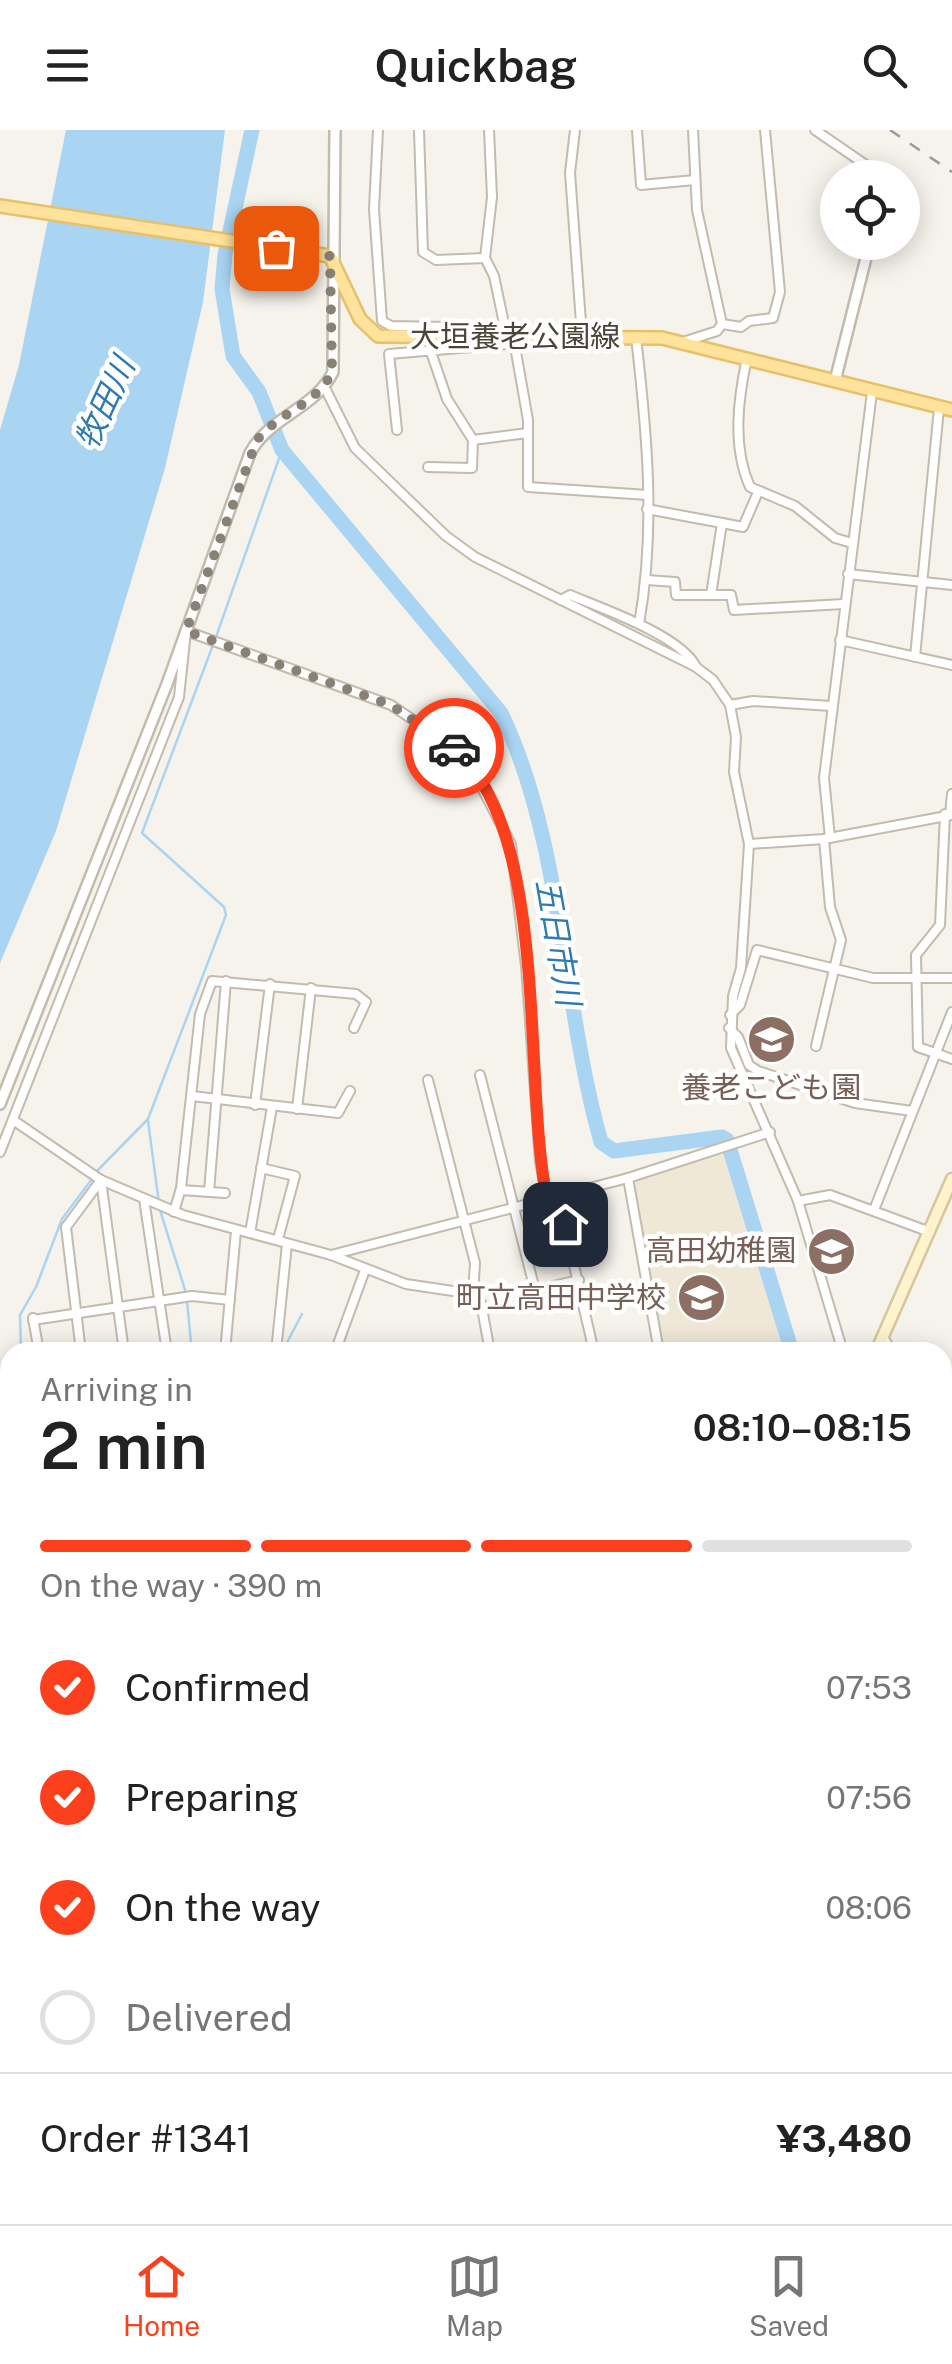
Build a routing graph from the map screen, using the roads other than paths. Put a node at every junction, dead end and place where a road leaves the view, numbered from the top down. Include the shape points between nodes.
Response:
1 (335, 130) edge
2 (378, 130) edge
3 (419, 130) edge
4 (489, 130) edge
5 (575, 130) edge
6 (637, 130) edge
7 (692, 130) edge
8 (765, 130) edge
9 (816, 130) edge
10 (859, 160) edge
11 (695, 180) junction
12 (0, 206) edge
13 (330, 256) junction
14 (485, 258) junction
15 (865, 260) edge
16 (722, 324) junction
17 (509, 332) junction
18 (582, 336) junction
19 (636, 337) junction
20 (683, 342) junction
21 (432, 352) junction
22 (748, 358) junction
23 (835, 381) junction
24 (325, 388) junction
25 (872, 392) junction
26 (948, 407) edge
27 (397, 430) dead end
28 (528, 433) junction
29 (473, 440) junction
30 (428, 467) dead end
31 (758, 492) junction
32 (648, 496) junction
33 (647, 509) junction
34 (722, 523) junction
35 (852, 543) junction
36 (848, 574) junction
37 (647, 580) junction
38 (922, 583) junction
39 (952, 585) edge
40 (711, 595) junction
41 (561, 600) junction
42 (844, 604) junction
43 (638, 624) junction
44 (186, 631) junction
45 (840, 640) junction
46 (915, 657) junction
47 (952, 665) edge
48 (696, 666) junction
49 (730, 705) junction
50 (831, 706) junction
51 (952, 794) edge
52 (949, 815) edge
53 (827, 838) junction
54 (749, 844) junction
55 (834, 970) junction
56 (917, 978) junction
57 (952, 978) edge
58 (226, 981) junction
59 (270, 984) junction
60 (312, 988) junction
61 (952, 1012) edge
62 (730, 1015) junction
63 (354, 1028) dead end
64 (730, 1028) junction
65 (816, 1046) dead end
66 (936, 1053) junction
67 (952, 1060) edge
68 (480, 1075) dead end
69 (428, 1080) dead end
70 (350, 1091) dead end
71 (192, 1096) junction
72 (215, 1101) junction
73 (0, 1104) edge
74 (255, 1105) junction
75 (272, 1106) junction
76 (297, 1109) junction
77 (912, 1111) junction
78 (13, 1120) junction
79 (770, 1132) junction
80 (0, 1152) edge
81 (261, 1168) junction
82 (628, 1178) junction
83 (101, 1180) junction
84 (951, 1182) edge
85 (180, 1190) junction
86 (209, 1192) junction
87 (225, 1193) dead end
88 (558, 1196) junction
89 (144, 1199) junction
90 (547, 1199) junction
91 (798, 1200) junction
92 (514, 1209) junction
93 (874, 1210) junction
94 (174, 1212) junction
95 (463, 1221) junction
96 (236, 1231) junction
97 (930, 1232) junction
98 (250, 1233) junction
99 (282, 1242) junction
100 (330, 1255) junction
101 (365, 1270) junction
102 (579, 1280) junction
103 (472, 1294) junction
104 (230, 1300) junction
105 (158, 1302) junction
106 (116, 1309) junction
107 (74, 1312) junction
108 (883, 1337) junction
109 (37, 1342) edge
110 (79, 1342) edge
111 (122, 1342) edge
112 (165, 1342) edge
113 (227, 1342) edge
114 (277, 1342) edge
115 (339, 1342) edge
116 (488, 1342) edge
117 (592, 1342) edge
118 (658, 1342) edge
119 (840, 1342) edge
120 (881, 1342) edge
121 (886, 1342) edge

1 - 13 street
2 - 17 street via 374,209 382,321
3 - 14 street via 423,252 436,260
4 - 14 street via 492,197
5 - 18 street via 570,174
6 - 11 street via 641,184
7 - 11 street
8 - 16 street via 780,292 773,318 740,327
9 - 10 street
11 - 16 street
12 - 13 main road
13 - 17 main road, 大垣養老公園線 via 360,320 378,336
13 - 24 street via 335,352
14 - 17 street
15 - 23 street
16 - 20 street
17 - 18 main road, 大垣養老公園線
17 - 21 street via 507,344
17 - 28 street
18 - 19 main road, 大垣養老公園線
19 - 20 main road, 大垣養老公園線
19 - 32 street
20 - 22 main road, 大垣養老公園線
21 - 27 street via 389,354
21 - 29 street via 447,399
22 - 23 main road, 大垣養老公園線
22 - 31 street via 739,432 744,474
23 - 25 main road, 大垣養老公園線
24 - 41 street via 355,448 446,536
24 - 44 street via 257,440
25 - 26 main road, 大垣養老公園線
25 - 35 street
26 - 38 street
28 - 29 street
28 - 32 street via 528,487
29 - 30 street via 472,468
31 - 34 street via 744,527
31 - 35 street via 795,506 835,538
32 - 33 street
33 - 34 street
33 - 37 street
34 - 40 street
35 - 36 street
36 - 38 street
36 - 42 street
37 - 40 street via 675,582 676,595
37 - 43 street
38 - 39 street
38 - 46 street
40 - 42 street via 731,595 734,610
41 - 43 street via 570,595
41 - 48 street
42 - 45 street
43 - 48 street
44 - 73 street
44 - 78 street via 180,697
44 - 90 street via 391,705 470,765 511,844
45 - 46 street
45 - 50 street
46 - 47 street
48 - 49 street
49 - 50 street
49 - 54 street via 734,772
50 - 53 street
51 - 52 street
52 - 53 street
52 - 56 street via 940,925 916,955
53 - 54 street
53 - 55 street via 830,907 841,940
54 - 62 street via 741,968
55 - 56 street
55 - 62 street via 757,950 740,1005
55 - 65 street
56 - 57 street
56 - 66 street via 918,1046
58 - 59 street
58 - 71 street via 212,981 200,1014
58 - 72 street
59 - 60 street
59 - 74 street
60 - 63 street via 356,994 366,1002
60 - 76 street
61 - 66 street
62 - 64 street
64 - 77 street via 758,1071 855,1103
64 - 79 street via 734,1064
66 - 67 street
66 - 77 street
68 - 92 street
69 - 95 street
70 - 76 street via 338,1112
71 - 72 street
71 - 85 street
72 - 74 street
72 - 86 street
74 - 75 street
75 - 76 street
75 - 81 street
77 - 93 street
78 - 80 street
78 - 83 street
79 - 82 street
79 - 91 street
81 - 98 street
81 - 99 street via 295,1176
82 - 88 street
82 - 118 street
83 - 89 street
83 - 106 street
83 - 107 street via 66,1227
84 - 97 main road
85 - 86 street
85 - 94 street
86 - 87 street
88 - 90 street
88 - 102 street
89 - 94 street
89 - 105 street
90 - 92 street
91 - 93 street via 830,1195
91 - 119 street
92 - 95 street
92 - 102 street via 536,1290
93 - 97 street
94 - 96 street
95 - 100 street
95 - 103 street via 475,1263
96 - 98 street
96 - 104 street
97 - 108 main road
98 - 99 street
99 - 100 street
99 - 114 street
100 - 101 street
101 - 103 street
101 - 115 street
102 - 117 street
103 - 116 street via 481,1303
104 - 105 street via 192,1296
104 - 113 street
105 - 106 street
105 - 112 street
106 - 107 street
106 - 111 street
107 - 109 street via 33,1318
107 - 110 street
108 - 120 main road
108 - 121 street

